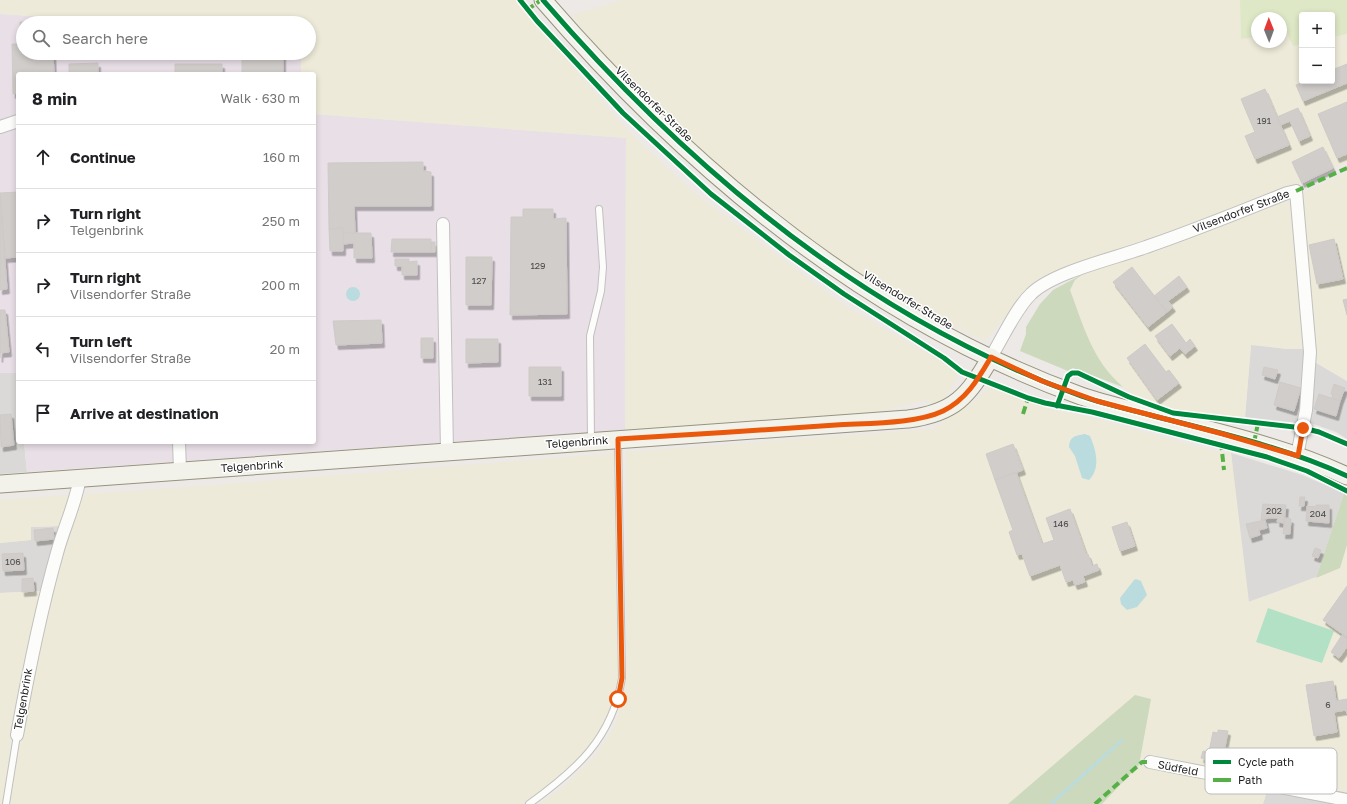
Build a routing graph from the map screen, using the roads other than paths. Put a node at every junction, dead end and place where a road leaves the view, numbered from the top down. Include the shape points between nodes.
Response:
1 (543, 0) edge
2 (16, 123) edge
3 (0, 127) edge
4 (600, 209) dead end
5 (443, 224) dead end
6 (991, 357) junction
7 (618, 439) junction
8 (591, 441) junction
9 (179, 444) edge
10 (447, 452) junction
11 (1298, 456) junction
12 (180, 470) junction
13 (1347, 476) edge
14 (80, 477) junction
15 (0, 484) edge
16 (17, 735) joint
17 (1150, 762) dead end
18 (1205, 773) edge
19 (1316, 794) edge
20 (1347, 800) edge
21 (6, 804) edge
22 (528, 804) edge

1 - 6 street, Vilsendorfer Straße via 635,101 753,207 832,265 890,303
2 - 3 street
4 - 8 lane via 603,267 602,291 590,336
5 - 10 street
6 - 7 street, Telgenbrink via 965,395 945,410 927,416 880,422
6 - 11 street, Vilsendorfer Straße via 1042,381 1097,401
6 - 11 street, Vilsendorfer Straße via 1023,304 1041,286 1060,276 1296,191 1310,352 1306,410
7 - 8 street, Telgenbrink
7 - 22 lane via 622,678 618,699 609,721 592,749 561,781
8 - 10 street, Telgenbrink
9 - 12 street
10 - 12 street, Telgenbrink
11 - 13 street, Vilsendorfer Straße
12 - 14 street, Telgenbrink
14 - 15 street, Telgenbrink
14 - 16 street, Telgenbrink via 78,492 57,552 29,668
16 - 21 lane
17 - 18 street, Südfeld
19 - 20 street, Südfeld

